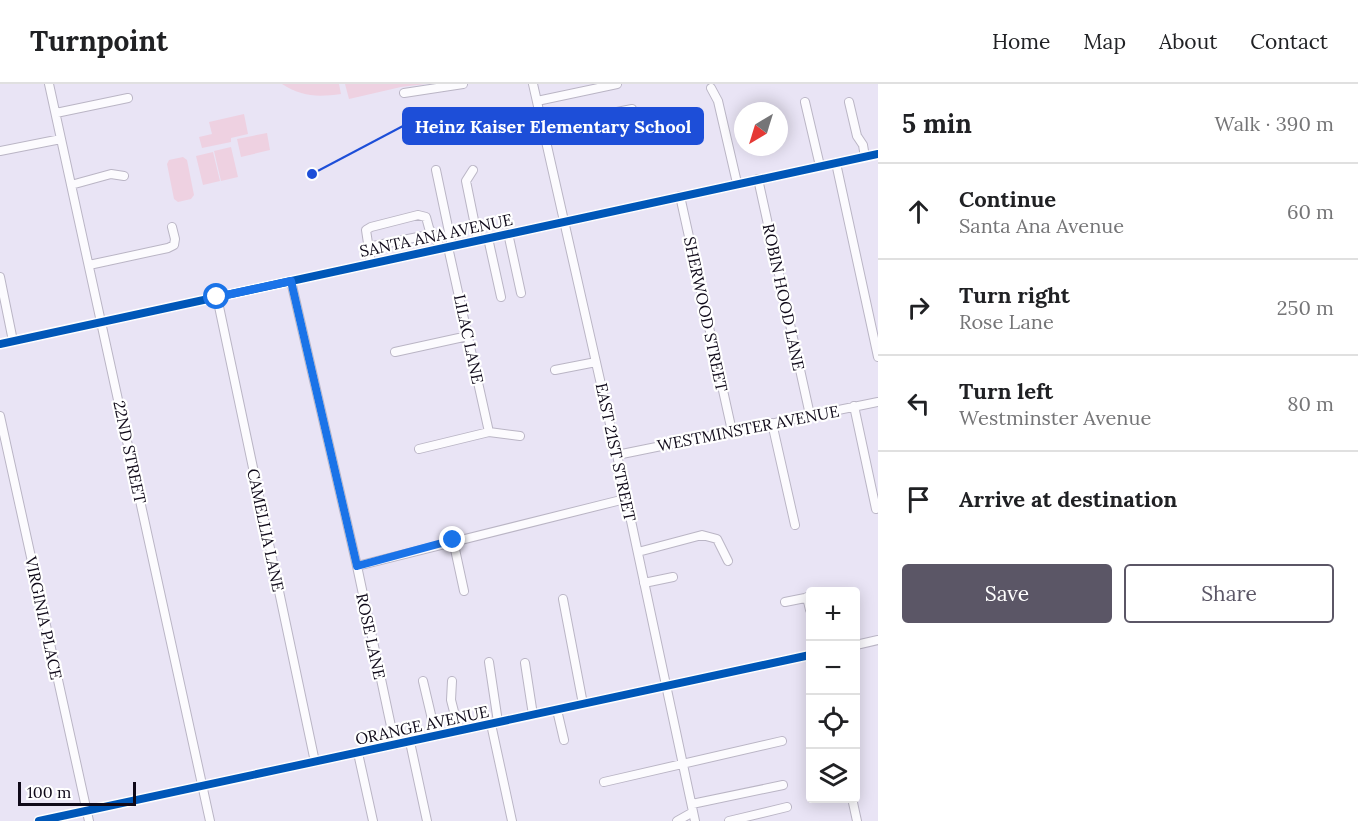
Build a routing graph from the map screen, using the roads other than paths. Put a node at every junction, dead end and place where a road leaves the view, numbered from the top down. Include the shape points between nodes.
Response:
1 (50, 84) edge
2 (463, 84) edge
3 (533, 84) edge
4 (617, 84) edge
5 (711, 88) dead end
6 (404, 93) dead end
7 (128, 98) dead end
8 (537, 102) junction
9 (805, 102) dead end
10 (849, 102) dead end
11 (632, 109) dead end
12 (56, 113) junction
13 (540, 114) junction
14 (543, 126) junction
15 (429, 130) dead end
16 (62, 139) junction
17 (0, 151) edge
18 (878, 154) edge
19 (865, 156) junction
20 (836, 163) junction
21 (820, 166) junction
22 (436, 170) dead end
23 (472, 170) dead end
24 (124, 176) dead end
25 (758, 179) junction
26 (737, 183) junction
27 (72, 185) junction
28 (680, 196) junction
29 (565, 221) junction
30 (172, 227) dead end
31 (508, 233) junction
32 (433, 234) junction
33 (488, 238) junction
34 (478, 240) junction
35 (368, 247) junction
36 (447, 247) junction
37 (371, 264) junction
38 (89, 265) junction
39 (0, 277) edge
40 (291, 281) junction
41 (521, 292) dead end
42 (217, 297) junction
43 (501, 297) dead end
44 (101, 322) junction
45 (468, 336) junction
46 (13, 341) junction
47 (0, 344) edge
48 (395, 352) dead end
49 (878, 357) edge
50 (596, 362) junction
51 (555, 370) dead end
52 (878, 402) edge
53 (854, 406) junction
54 (810, 415) junction
55 (0, 416) edge
56 (772, 423) junction
57 (732, 431) junction
58 (489, 432) junction
59 (520, 436) dead end
60 (420, 449) dead end
61 (617, 454) junction
62 (626, 499) junction
63 (876, 509) dead end
64 (795, 525) dead end
65 (453, 540) junction
66 (638, 552) junction
67 (728, 561) dead end
68 (357, 566) junction
69 (673, 577) dead end
70 (644, 583) junction
71 (464, 591) dead end
72 (806, 598) edge
73 (563, 600) dead end
74 (785, 602) dead end
75 (878, 640) edge
76 (860, 644) edge
77 (806, 656) edge
78 (489, 662) dead end
79 (525, 663) dead end
80 (423, 681) dead end
81 (452, 681) dead end
82 (665, 686) junction
83 (583, 704) junction
84 (556, 710) junction
85 (534, 715) junction
86 (495, 723) junction
87 (459, 731) junction
88 (436, 736) junction
89 (564, 740) dead end
90 (782, 741) dead end
91 (410, 742) junction
92 (394, 745) junction
93 (358, 753) junction
94 (315, 762) junction
95 (682, 765) junction
96 (604, 782) dead end
97 (783, 785) dead end
98 (202, 787) junction
99 (853, 803) edge
100 (788, 807) dead end
101 (692, 808) junction
102 (86, 811) junction
103 (39, 821) edge
104 (88, 821) edge
105 (210, 821) edge
106 (373, 821) edge
107 (427, 821) edge
108 (512, 821) edge
109 (677, 821) edge
110 (695, 821) edge
111 (729, 821) edge
112 (857, 821) edge

1 - 12 street, 22ND STREET
2 - 6 street
3 - 8 street, EAST 21ST STREET
4 - 8 street
5 - 26 street via 718,101
7 - 12 street
8 - 13 street, EAST 21ST STREET
9 - 21 street
10 - 19 street
11 - 14 street
12 - 16 street, 22ND STREET
13 - 14 street, EAST 21ST STREET
13 - 15 street via 501,116
14 - 29 street, EAST 21ST STREET
16 - 17 street
16 - 27 street, 22ND STREET
18 - 19 street, SANTA ANA AVENUE
19 - 20 street, SANTA ANA AVENUE
20 - 21 street, SANTA ANA AVENUE
20 - 49 street
21 - 25 street, SANTA ANA AVENUE
22 - 36 street, LILAC LANE
23 - 34 street via 466,181
24 - 27 street via 111,174
25 - 26 street, SANTA ANA AVENUE
25 - 54 street, ROBIN HOOD LANE
26 - 28 street, SANTA ANA AVENUE
27 - 38 street, 22ND STREET
28 - 29 street, SANTA ANA AVENUE
28 - 57 street, SHERWOOD STREET
29 - 31 street, SANTA ANA AVENUE
29 - 50 street, EAST 21ST STREET
30 - 38 street via 174,245 168,248
31 - 33 street, SANTA ANA AVENUE
31 - 41 street
32 - 35 street
32 - 35 street via 426,217 418,215 366,230
32 - 36 street
33 - 34 street, SANTA ANA AVENUE
33 - 43 street
34 - 36 street, SANTA ANA AVENUE
35 - 37 street
36 - 37 street, SANTA ANA AVENUE
36 - 45 street, LILAC LANE
37 - 40 street, SANTA ANA AVENUE
38 - 44 street, 22ND STREET
39 - 46 street
40 - 42 street, SANTA ANA AVENUE
40 - 68 street, ROSE LANE
42 - 44 street, SANTA ANA AVENUE
42 - 94 street, CAMELLIA LANE
44 - 46 street, SANTA ANA AVENUE
44 - 98 street, 22ND STREET
45 - 48 street
45 - 58 street, LILAC LANE
46 - 47 street, SANTA ANA AVENUE
50 - 51 street
50 - 61 street, EAST 21ST STREET
52 - 53 street, WESTMINSTER AVENUE
53 - 54 street, WESTMINSTER AVENUE
53 - 63 street
54 - 56 street, WESTMINSTER AVENUE
55 - 102 street, VIRGINIA PLACE
56 - 57 street, WESTMINSTER AVENUE
56 - 64 street
57 - 61 street, WESTMINSTER AVENUE
58 - 59 street
58 - 60 street
61 - 62 street, EAST 21ST STREET
62 - 65 street
62 - 66 street, EAST 21ST STREET
65 - 68 street
65 - 71 street
66 - 67 street via 702,535 717,539
66 - 70 street, EAST 21ST STREET
68 - 92 street, ROSE LANE
69 - 70 street
70 - 82 street, EAST 21ST STREET
72 - 74 street
73 - 83 street
75 - 76 street
77 - 82 street, ORANGE AVENUE
78 - 86 street
79 - 85 street
80 - 88 street
81 - 87 street via 451,700
82 - 83 street, ORANGE AVENUE
82 - 95 street, EAST 21ST STREET
83 - 84 street, ORANGE AVENUE
84 - 85 street, ORANGE AVENUE
84 - 89 street
85 - 86 street, ORANGE AVENUE
86 - 87 street, ORANGE AVENUE
86 - 108 street
87 - 88 street, ORANGE AVENUE
88 - 91 street, ORANGE AVENUE
90 - 95 street
91 - 92 street, ORANGE AVENUE
91 - 107 street
92 - 93 street, ORANGE AVENUE
93 - 94 street, ORANGE AVENUE
93 - 106 street
94 - 98 street, ORANGE AVENUE
95 - 96 street
95 - 101 street, EAST 21ST STREET
97 - 101 street
98 - 102 street, ORANGE AVENUE
98 - 105 street, 22ND STREET
99 - 112 street
100 - 111 street
101 - 109 street
101 - 110 street, EAST 21ST STREET
102 - 103 street, ORANGE AVENUE
102 - 104 street, VIRGINIA PLACE

